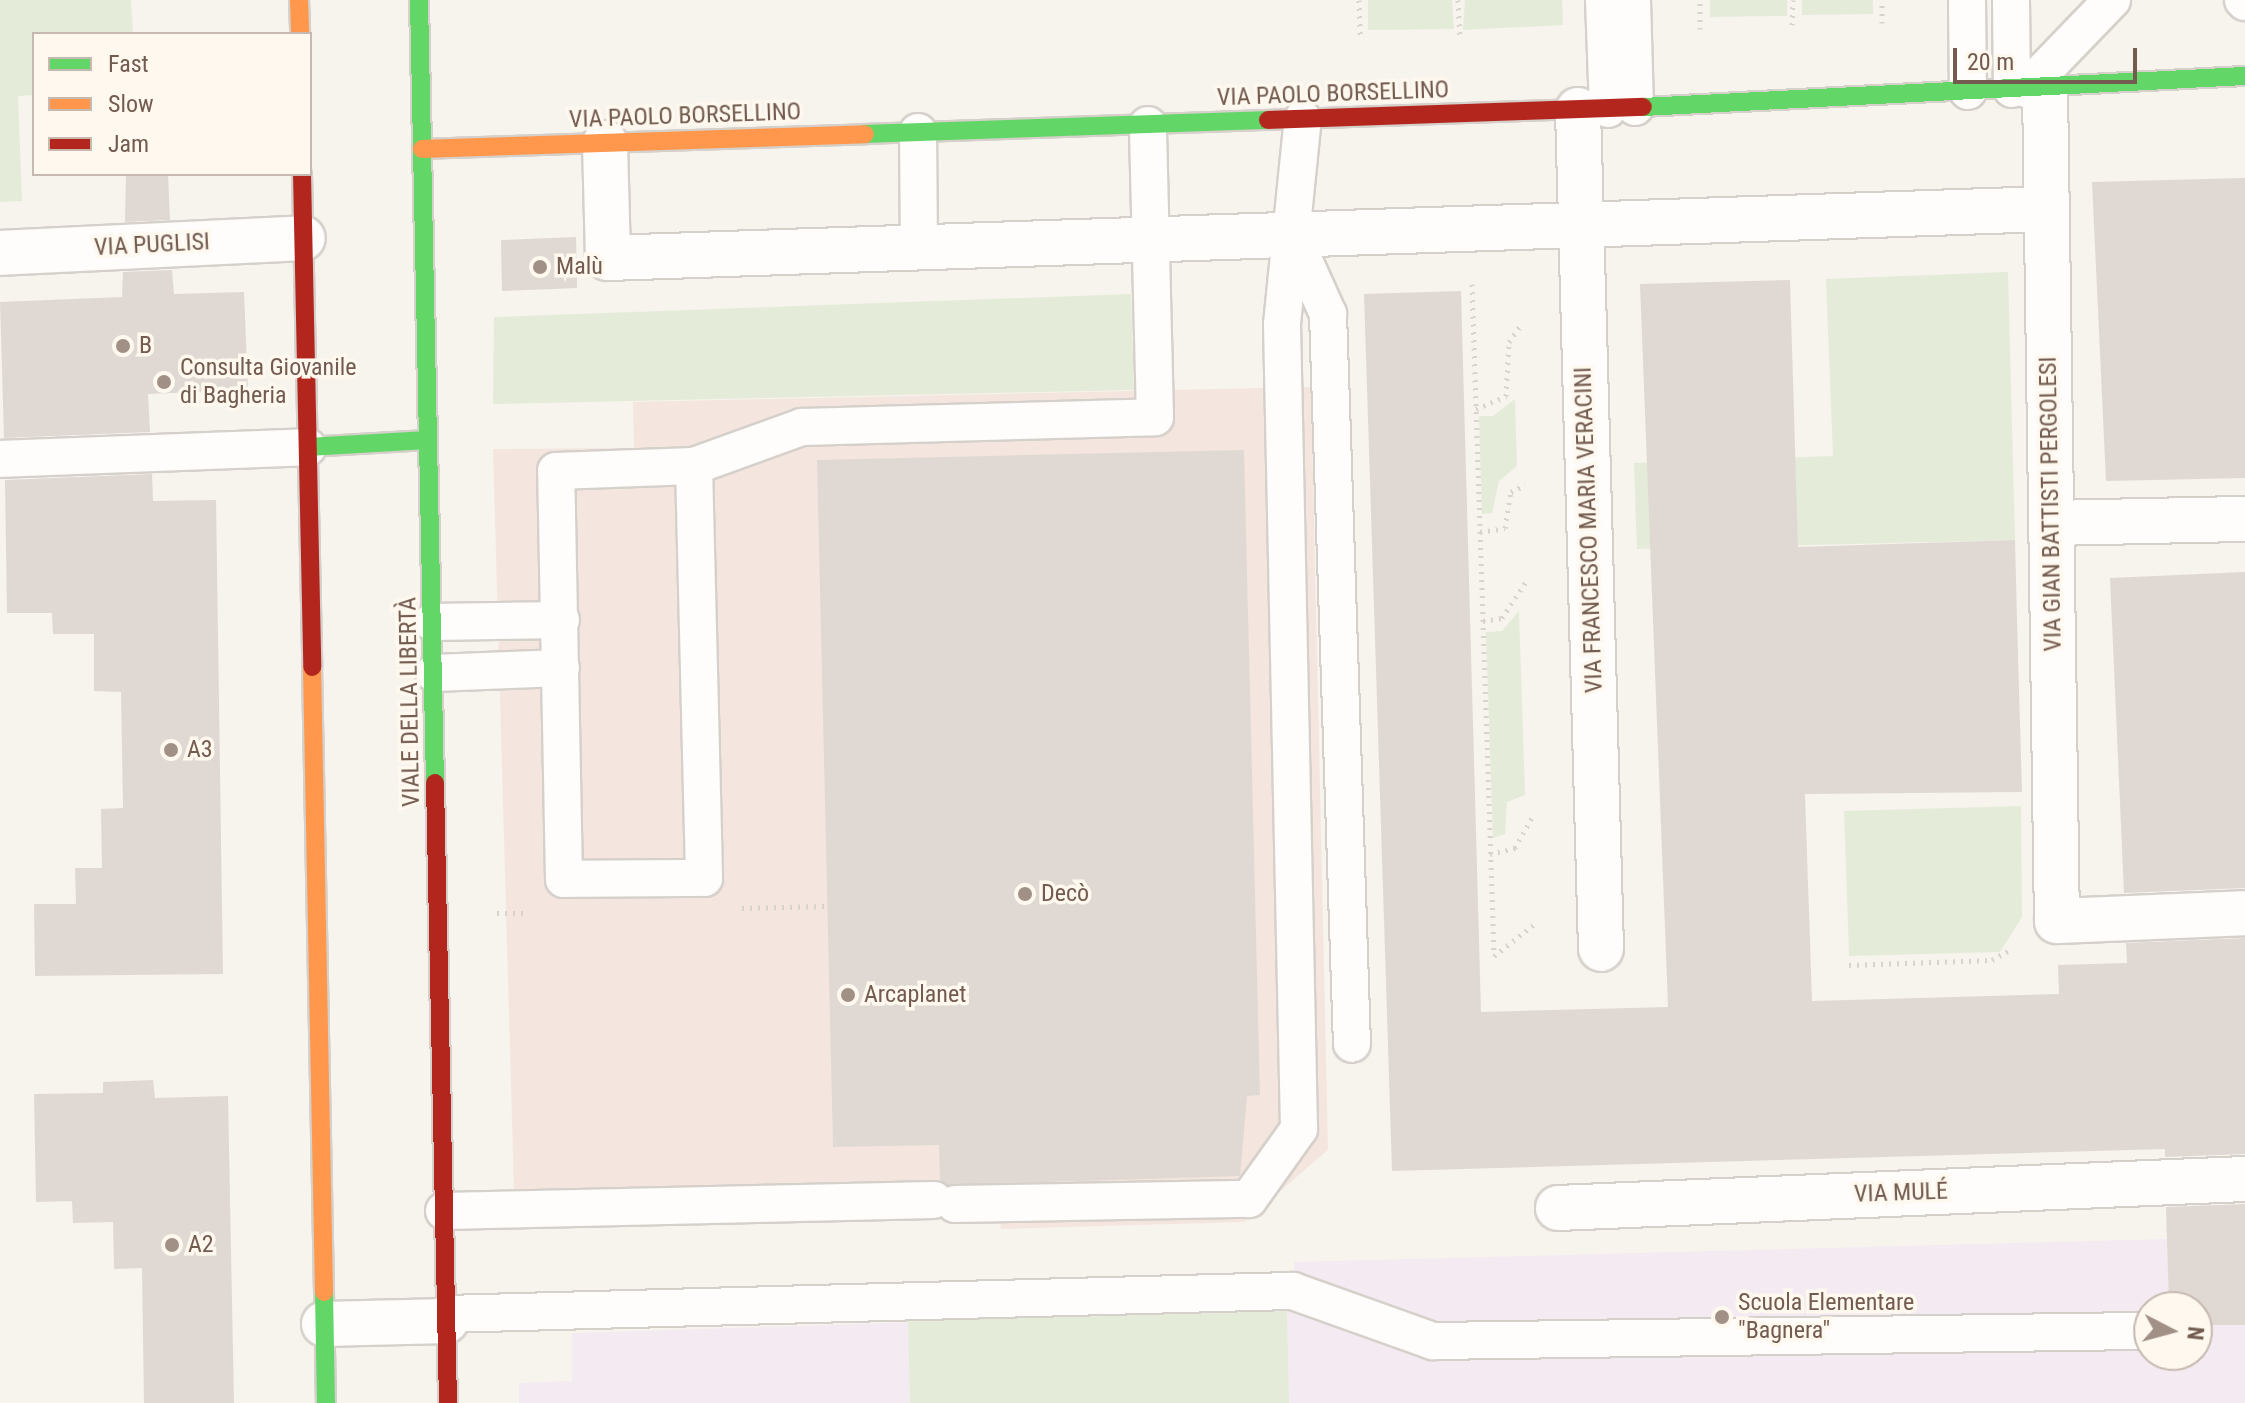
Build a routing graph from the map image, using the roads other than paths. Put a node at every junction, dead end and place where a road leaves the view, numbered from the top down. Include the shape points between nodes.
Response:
1 (299, 0) edge
2 (419, 0) edge
3 (1604, 0) edge
4 (1632, 0) edge
5 (1967, 0) edge
6 (2011, 0) edge
7 (2112, 0) edge
8 (300, 32) edge
9 (2245, 76) edge
10 (2028, 88) junction
11 (1968, 91) junction
12 (1607, 109) junction
13 (1303, 119) junction
14 (1148, 125) junction
15 (918, 132) junction
16 (605, 143) junction
17 (422, 149) junction
18 (302, 176) edge
19 (2046, 209) junction
20 (1580, 222) junction
21 (1292, 233) junction
22 (303, 238) junction
23 (1149, 240) junction
24 (919, 249) junction
25 (0, 253) edge
26 (427, 440) junction
27 (308, 447) junction
28 (0, 459) edge
29 (694, 466) junction
30 (2245, 519) edge
31 (2051, 523) junction
32 (561, 620) junction
33 (432, 622) junction
34 (561, 668) junction
35 (434, 673) junction
36 (2245, 913) edge
37 (1601, 949) dead end
38 (1352, 1044) dead end
39 (2245, 1179) edge
40 (1558, 1208) dead end
41 (444, 1211) junction
42 (446, 1318) junction
43 (324, 1324) junction
44 (2133, 1331) edge
45 (326, 1403) edge
46 (448, 1403) edge

1 - 8 street
2 - 17 street, VIALE DELLA LIBERTÀ
3 - 12 lane
4 - 12 lane
5 - 11 lane
6 - 10 lane
7 - 10 lane
9 - 10 street, VIA PAOLO BORSELLINO
10 - 11 street, VIA PAOLO BORSELLINO
10 - 19 street, VIA GIAN BATTISTI PERGOLESI
11 - 12 street, VIA PAOLO BORSELLINO
12 - 13 street, VIA PAOLO BORSELLINO
12 - 20 street, VIA FRANCESCO MARIA VERACINI
13 - 14 street, VIA PAOLO BORSELLINO
13 - 21 lane
14 - 15 street, VIA PAOLO BORSELLINO
14 - 23 lane
15 - 16 street, VIA PAOLO BORSELLINO
15 - 24 lane
16 - 17 street, VIA PAOLO BORSELLINO
16 - 24 street via 608,258
17 - 26 street, VIALE DELLA LIBERTÀ
18 - 22 street
19 - 20 street
19 - 31 street, VIA GIAN BATTISTI PERGOLESI
20 - 21 street
20 - 37 street, VIA FRANCESCO MARIA VERACINI
21 - 23 street
21 - 38 lane via 1328,314
21 - 41 lane via 1282,324 1299,1129 1249,1199
22 - 25 street, VIA PUGLISI
22 - 27 street
23 - 24 street
23 - 29 lane via 1155,417 802,427
26 - 27 street
26 - 33 street, VIALE DELLA LIBERTÀ
27 - 28 lane
27 - 43 street
29 - 32 lane via 556,471
29 - 34 lane via 704,878 564,879
30 - 31 street
31 - 36 street, VIA GIAN BATTISTI PERGOLESI via 2057,921
32 - 33 lane
32 - 34 lane
33 - 35 street, VIALE DELLA LIBERTÀ
34 - 35 lane
35 - 41 street, VIALE DELLA LIBERTÀ
39 - 40 street, VIA MULÉ
41 - 42 street, VIALE DELLA LIBERTÀ
42 - 43 street
42 - 44 lane via 1293,1291 1433,1341
42 - 46 street, VIALE DELLA LIBERTÀ
43 - 45 street

